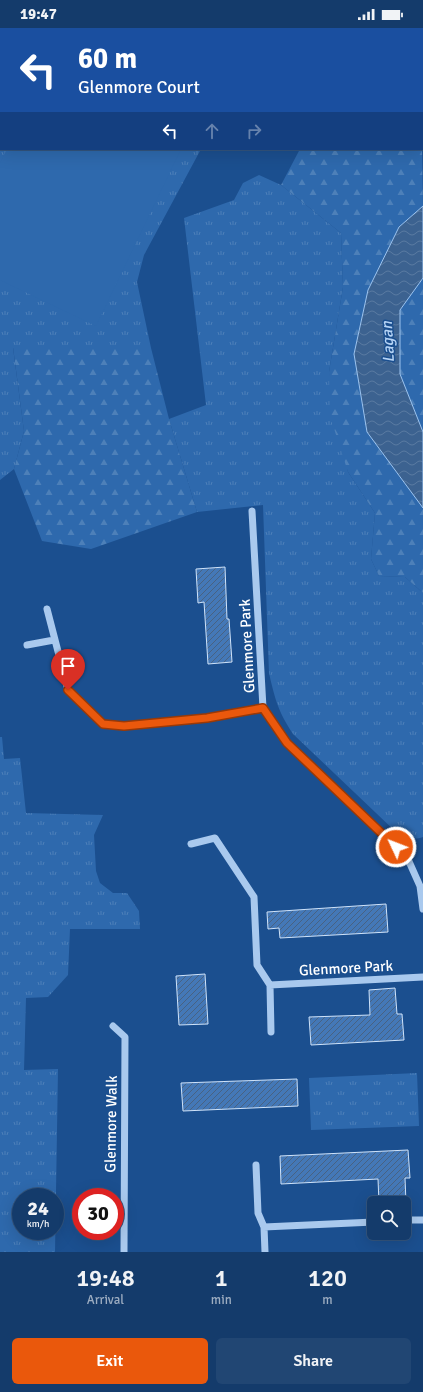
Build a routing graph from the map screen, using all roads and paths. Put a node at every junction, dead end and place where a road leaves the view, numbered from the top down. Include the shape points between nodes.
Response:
1 (252, 511) dead end
2 (47, 609) dead end
3 (54, 640) junction
4 (27, 645) dead end
5 (263, 708) junction
6 (191, 844) dead end
7 (423, 909) edge
8 (423, 977) edge
9 (270, 985) junction
10 (114, 1026) dead end
11 (271, 1032) dead end
12 (256, 1165) dead end
13 (411, 1220) edge
14 (423, 1220) edge
15 (367, 1222) edge
16 (264, 1227) junction
17 (124, 1252) edge
18 (266, 1252) edge

1 - 5 street, Glenmore Park
2 - 3 street
3 - 4 street
3 - 5 street via 68,690 103,724 124,726 171,722
5 - 7 street, Glenmore Park via 287,743 407,857 420,886
6 - 9 street via 215,838 254,897 257,965
8 - 9 street, Glenmore Park
9 - 11 street
10 - 17 street, Glenmore Walk via 125,1037
12 - 16 street via 258,1213
13 - 14 street
15 - 16 street
16 - 18 street

